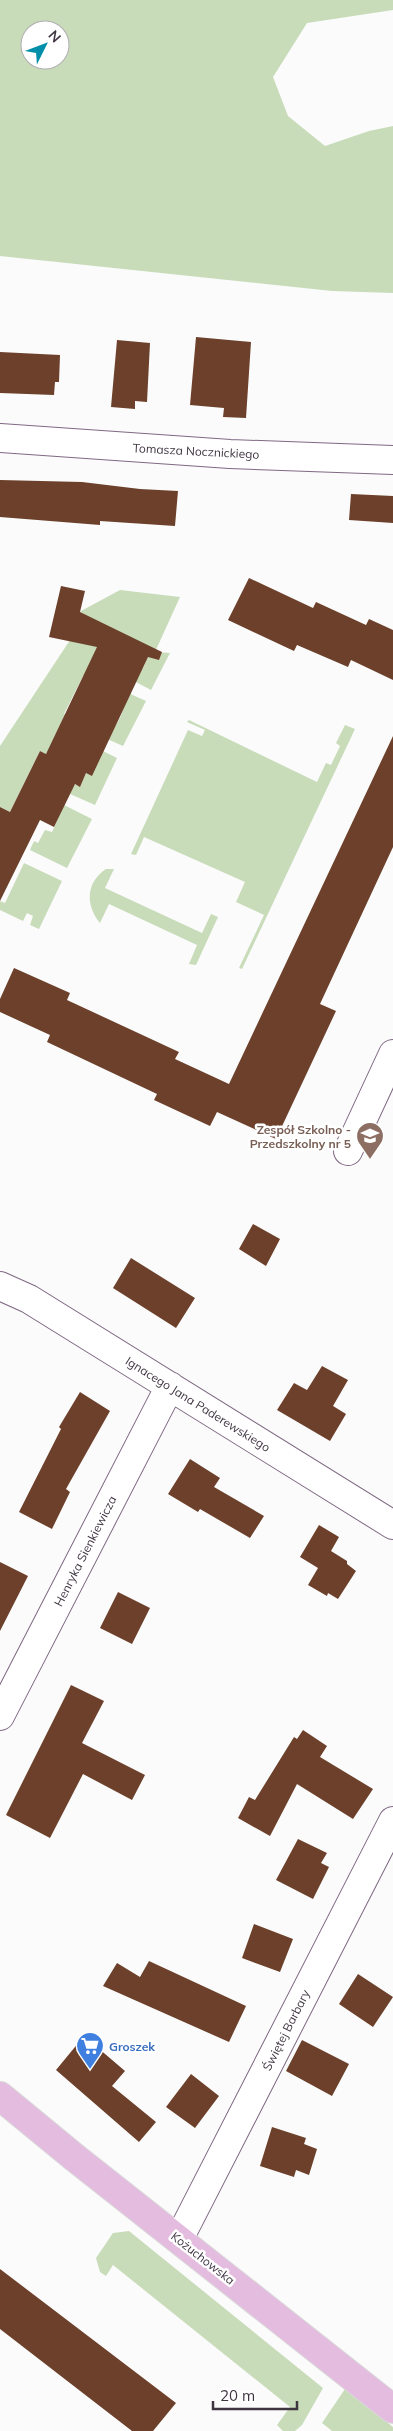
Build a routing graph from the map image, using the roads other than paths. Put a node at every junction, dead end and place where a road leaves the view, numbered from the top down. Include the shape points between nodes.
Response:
1 (0, 438) edge
2 (393, 460) edge
3 (393, 1054) edge
4 (348, 1151) dead end
5 (0, 1286) edge
6 (170, 1386) junction
7 (393, 1525) edge
8 (0, 1716) edge
9 (393, 1821) edge
10 (4, 2106) edge
11 (180, 2239) junction
12 (393, 2409) edge

1 - 2 street, Tomasza Nocznickiego via 230,454
3 - 4 street
5 - 6 street, Ignacego Jana Paderewskiego via 29,1299
6 - 7 street, Ignacego Jana Paderewskiego
6 - 8 street, Henryka Sienkiewicza
9 - 11 street, Świętej Barbary
10 - 11 main road, Kożuchowska
11 - 12 main road, Kożuchowska

